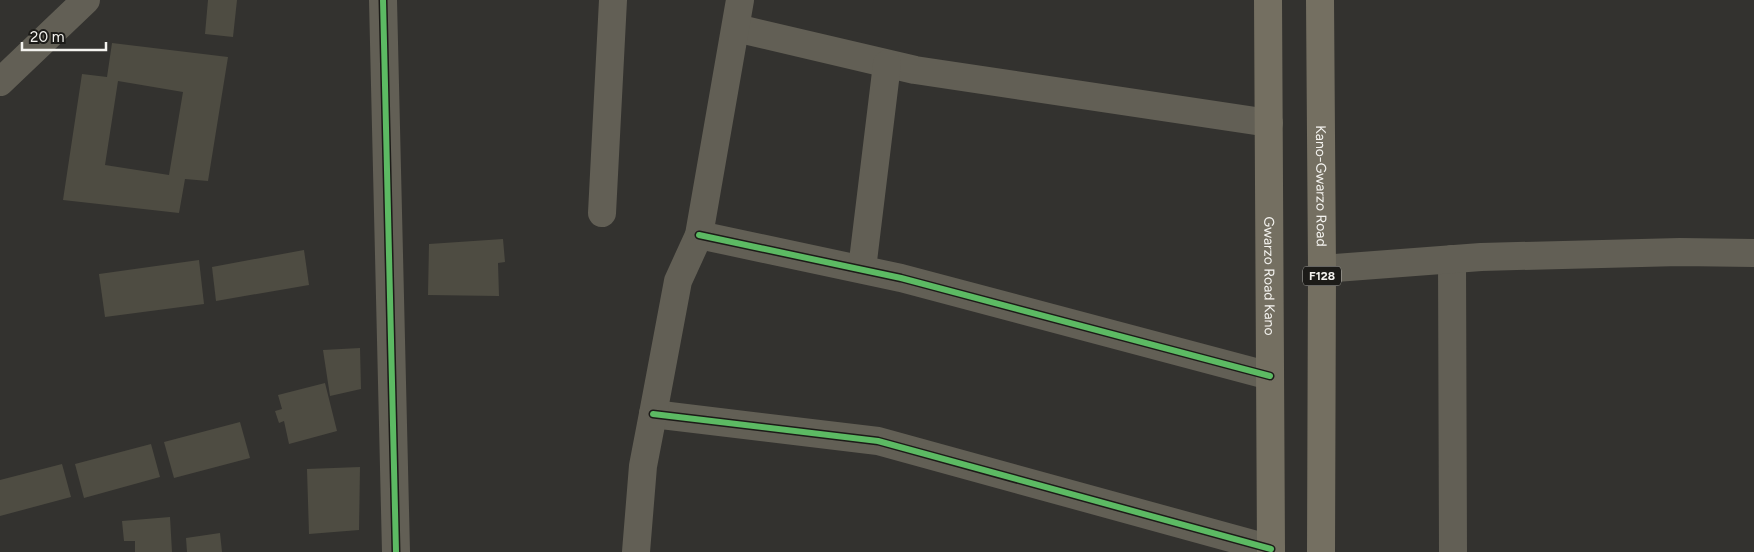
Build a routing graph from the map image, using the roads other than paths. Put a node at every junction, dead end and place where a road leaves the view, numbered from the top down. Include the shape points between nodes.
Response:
1 (86, 0) edge
2 (383, 0) edge
3 (613, 0) edge
4 (740, 0) edge
5 (1268, 0) edge
6 (1320, 0) edge
7 (736, 28) junction
8 (887, 64) junction
9 (0, 82) edge
10 (1269, 123) junction
11 (602, 213) dead end
12 (699, 235) junction
13 (1754, 252) edge
14 (1452, 259) junction
15 (862, 269) junction
16 (1322, 269) junction
17 (1270, 376) junction
18 (653, 414) junction
19 (1271, 550) edge
20 (396, 552) edge
21 (636, 552) edge
22 (1321, 552) edge
23 (1453, 552) edge

1 - 9 street
2 - 20 street
3 - 11 street
4 - 7 street
5 - 10 main road, Gwarzo Road Kano
6 - 16 main road, Kano-Gwarzo Road / F128
7 - 8 street
7 - 12 street
8 - 10 street
8 - 15 street
10 - 17 main road, Gwarzo Road Kano
12 - 15 street
12 - 18 street via 678,281
13 - 14 street
14 - 16 street
14 - 23 street
15 - 17 street
16 - 22 main road, Kano-Gwarzo Road / F128
17 - 19 main road, Gwarzo Road Kano
18 - 19 street via 878,441
18 - 21 street via 643,466

